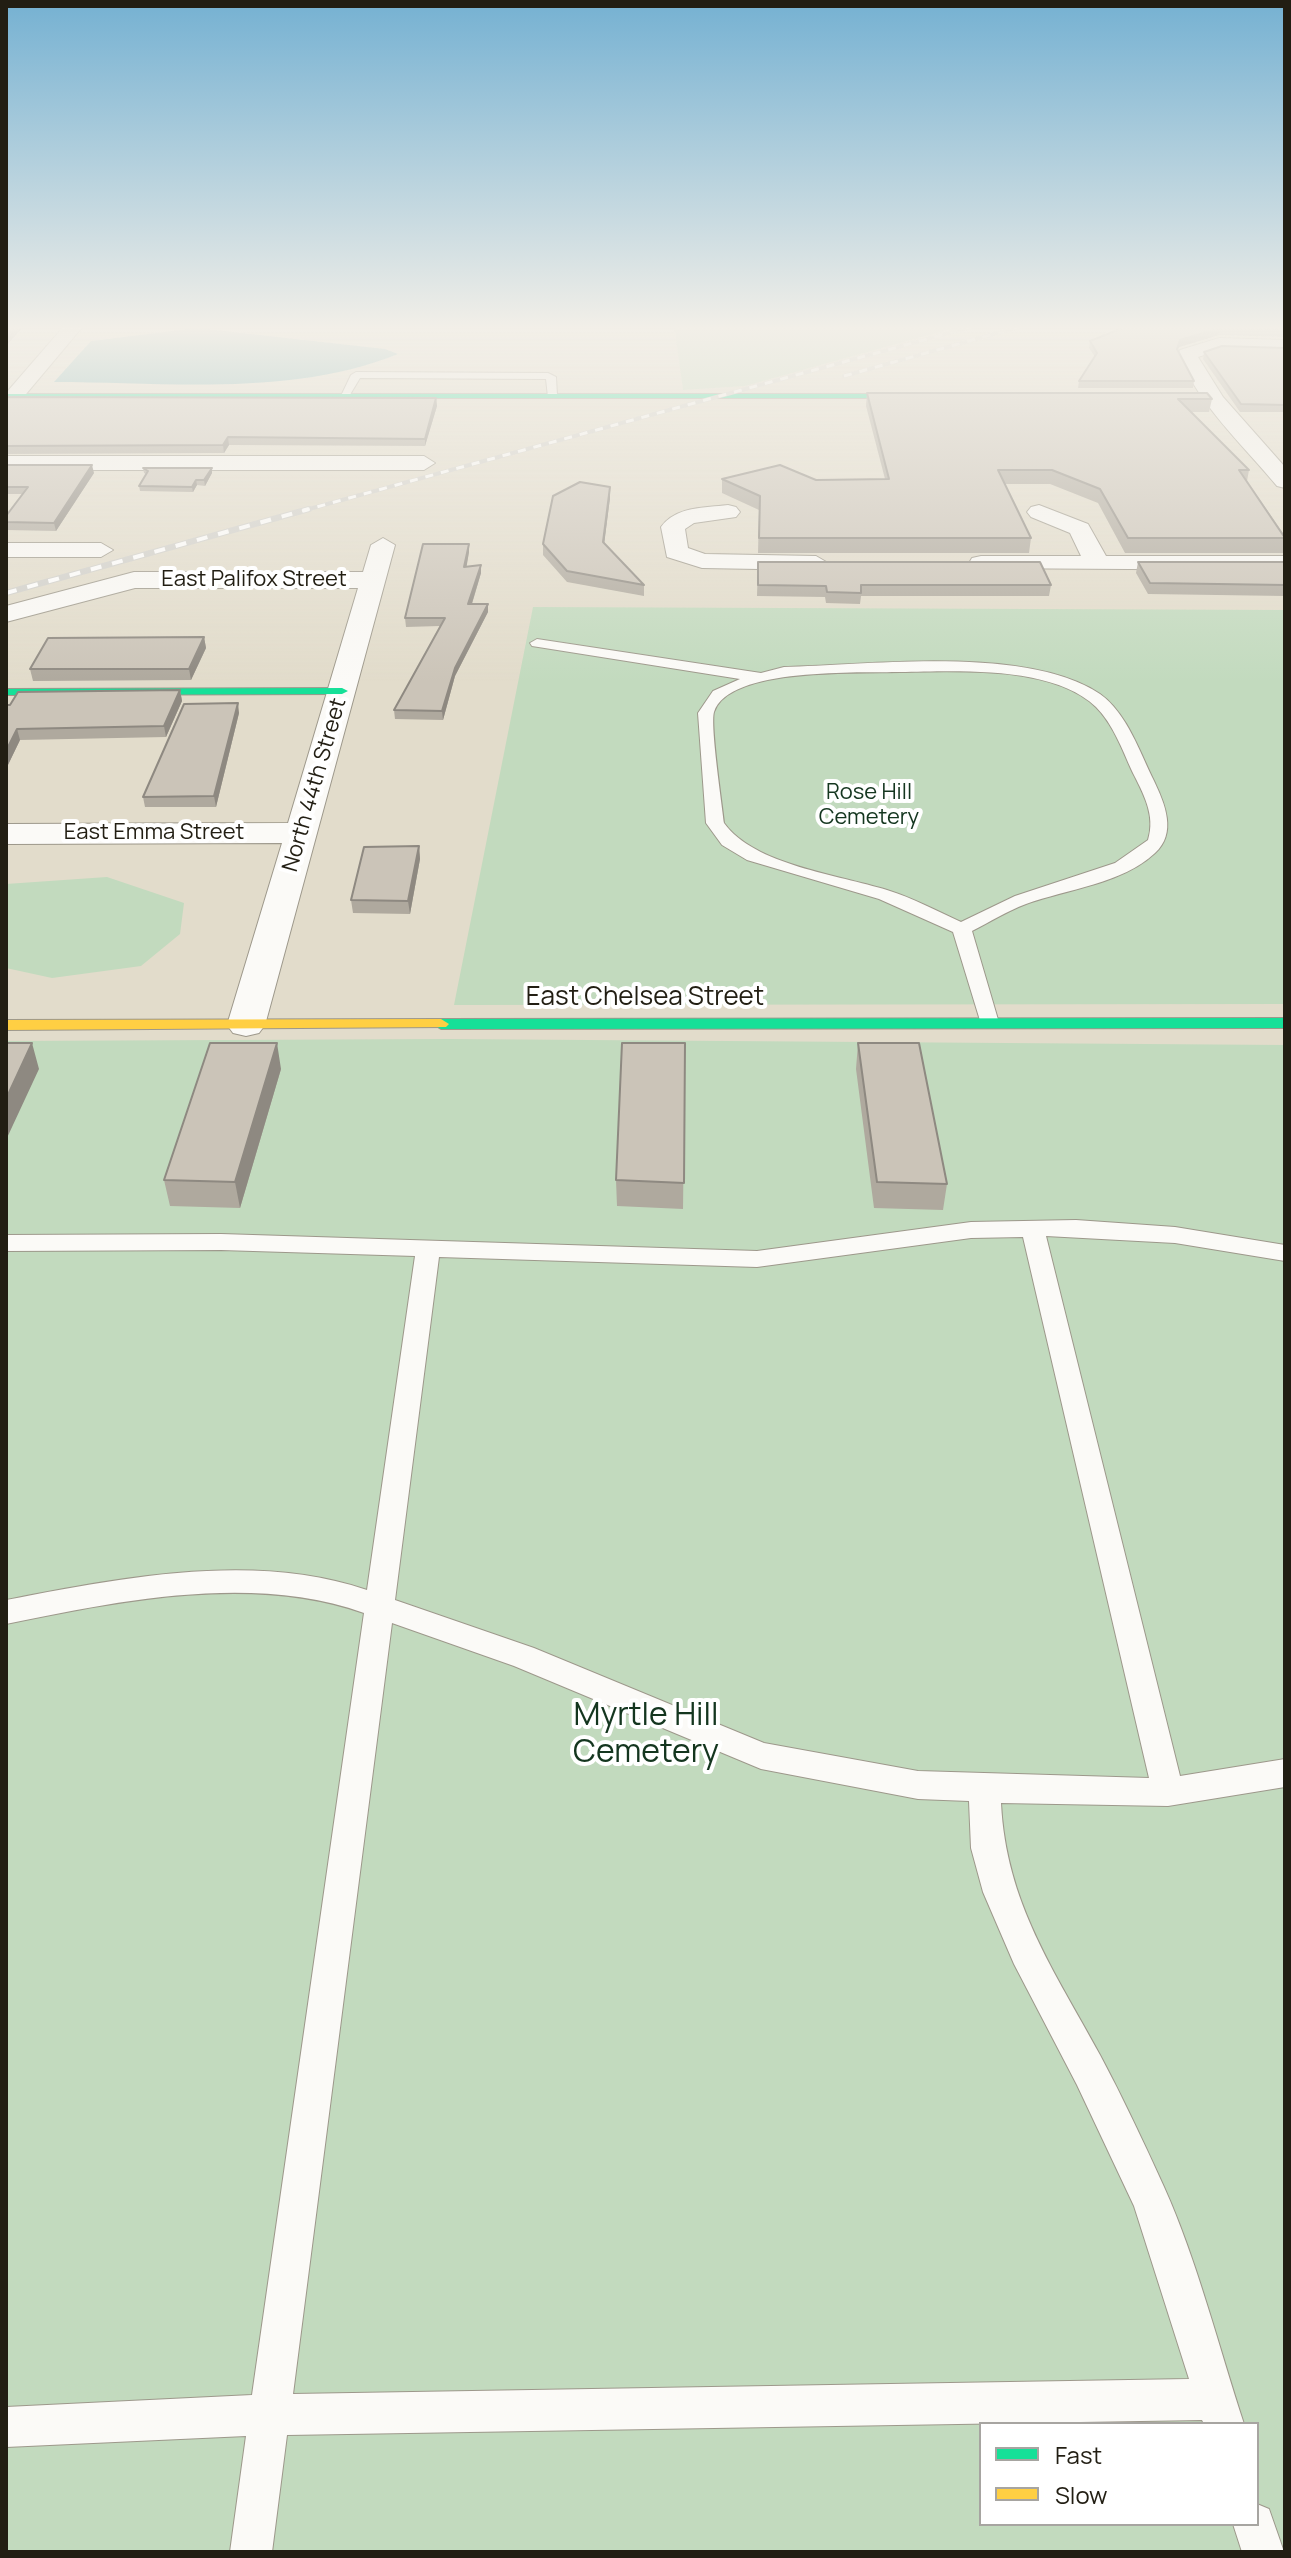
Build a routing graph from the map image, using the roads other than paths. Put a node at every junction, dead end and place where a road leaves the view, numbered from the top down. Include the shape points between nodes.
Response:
1 (1254, 444) edge
2 (6, 463) edge
3 (424, 463) dead end
4 (1285, 481) edge
5 (728, 512) edge
6 (1039, 512) dead end
7 (383, 545) dead end
8 (6, 550) edge
9 (101, 550) dead end
10 (836, 563) edge
11 (959, 563) edge
12 (1097, 563) junction
13 (1285, 563) edge
14 (373, 580) junction
15 (6, 614) edge
16 (537, 643) dead end
17 (761, 677) junction
18 (342, 691) junction
19 (6, 692) edge
20 (301, 833) junction
21 (6, 834) edge
22 (962, 929) junction
23 (989, 1023) junction
24 (1285, 1023) edge
25 (6, 1025) edge
26 (246, 1025) junction
27 (1033, 1229) junction
28 (6, 1243) edge
29 (428, 1248) junction
30 (1285, 1253) edge
31 (381, 1605) junction
32 (6, 1612) edge
33 (1285, 1773) edge
34 (984, 1788) junction
35 (1168, 1792) junction
36 (1220, 2411) edge
37 (270, 2415) junction
38 (6, 2427) edge
39 (1255, 2526) edge
40 (251, 2552) edge
41 (1263, 2552) edge

1 - 4 street
2 - 3 street
5 - 10 street via 688,517 673,527 676,552 728,563
6 - 12 street via 1080,529
7 - 14 street, North 44th Street
8 - 9 street
11 - 12 street
12 - 13 street
14 - 15 street, East Palifox Street via 134,580
14 - 18 street, North 44th Street
16 - 17 lane
17 - 22 lane via 718,694 706,713 715,823 728,841 753,856 885,895
17 - 22 lane via 784,672 1019,671 1061,681 1093,696 1108,710 1155,800 1161,829 1152,847 1131,862 1005,906
18 - 19 street
18 - 20 street, North 44th Street
20 - 21 street, East Emma Street
20 - 26 street, North 44th Street
22 - 23 lane
23 - 24 street, East Chelsea Street
23 - 26 street, East Chelsea Street
25 - 26 street, East Chelsea Street
27 - 29 lane via 916,1235 757,1259
27 - 30 lane via 1175,1235
27 - 35 lane
28 - 29 lane
29 - 31 lane
31 - 32 lane via 327,1588 225,1582 83,1597
31 - 34 lane via 524,1657 761,1756 918,1785
31 - 37 lane
33 - 35 lane
34 - 35 lane
34 - 36 lane via 987,1848 1000,1892 1151,2202
36 - 37 lane
37 - 38 lane
37 - 40 lane
39 - 41 lane

